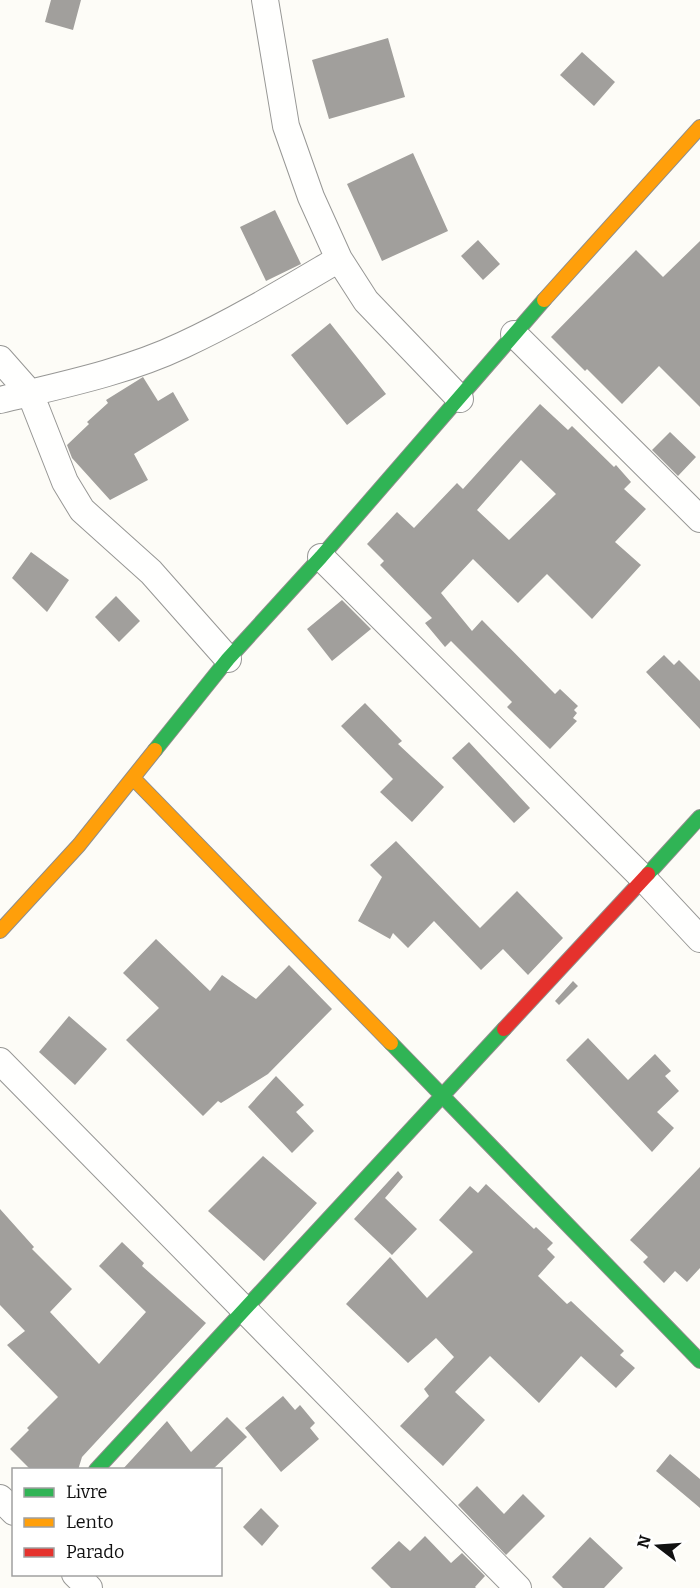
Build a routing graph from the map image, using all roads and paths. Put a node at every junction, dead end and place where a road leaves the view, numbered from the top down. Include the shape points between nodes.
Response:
1 (265, 0) edge
2 (700, 127) edge
3 (339, 259) junction
4 (513, 334) junction
5 (0, 359) edge
6 (30, 393) junction
7 (460, 399) junction
8 (0, 400) edge
9 (700, 519) edge
10 (321, 557) junction
11 (228, 659) junction
12 (133, 778) junction
13 (700, 817) edge
14 (644, 878) junction
15 (0, 932) edge
16 (700, 939) edge
17 (0, 1061) edge
18 (442, 1096) junction
19 (245, 1311) junction
20 (700, 1361) edge
21 (98, 1468) edge
22 (76, 1576) edge
23 (89, 1588) edge
24 (518, 1588) edge

1 - 3 street via 286,126 311,197
2 - 4 street
3 - 6 street via 182,346 102,375
3 - 7 street via 366,301
4 - 7 street
4 - 9 street
5 - 6 street
6 - 8 street
6 - 11 street via 65,482 82,510 151,572
7 - 10 street
10 - 11 street
10 - 14 street
11 - 12 street
12 - 15 street
12 - 18 street
13 - 14 street
14 - 16 street
14 - 18 street
17 - 19 street
18 - 19 street
18 - 20 street
19 - 21 street
19 - 24 street
22 - 23 street

